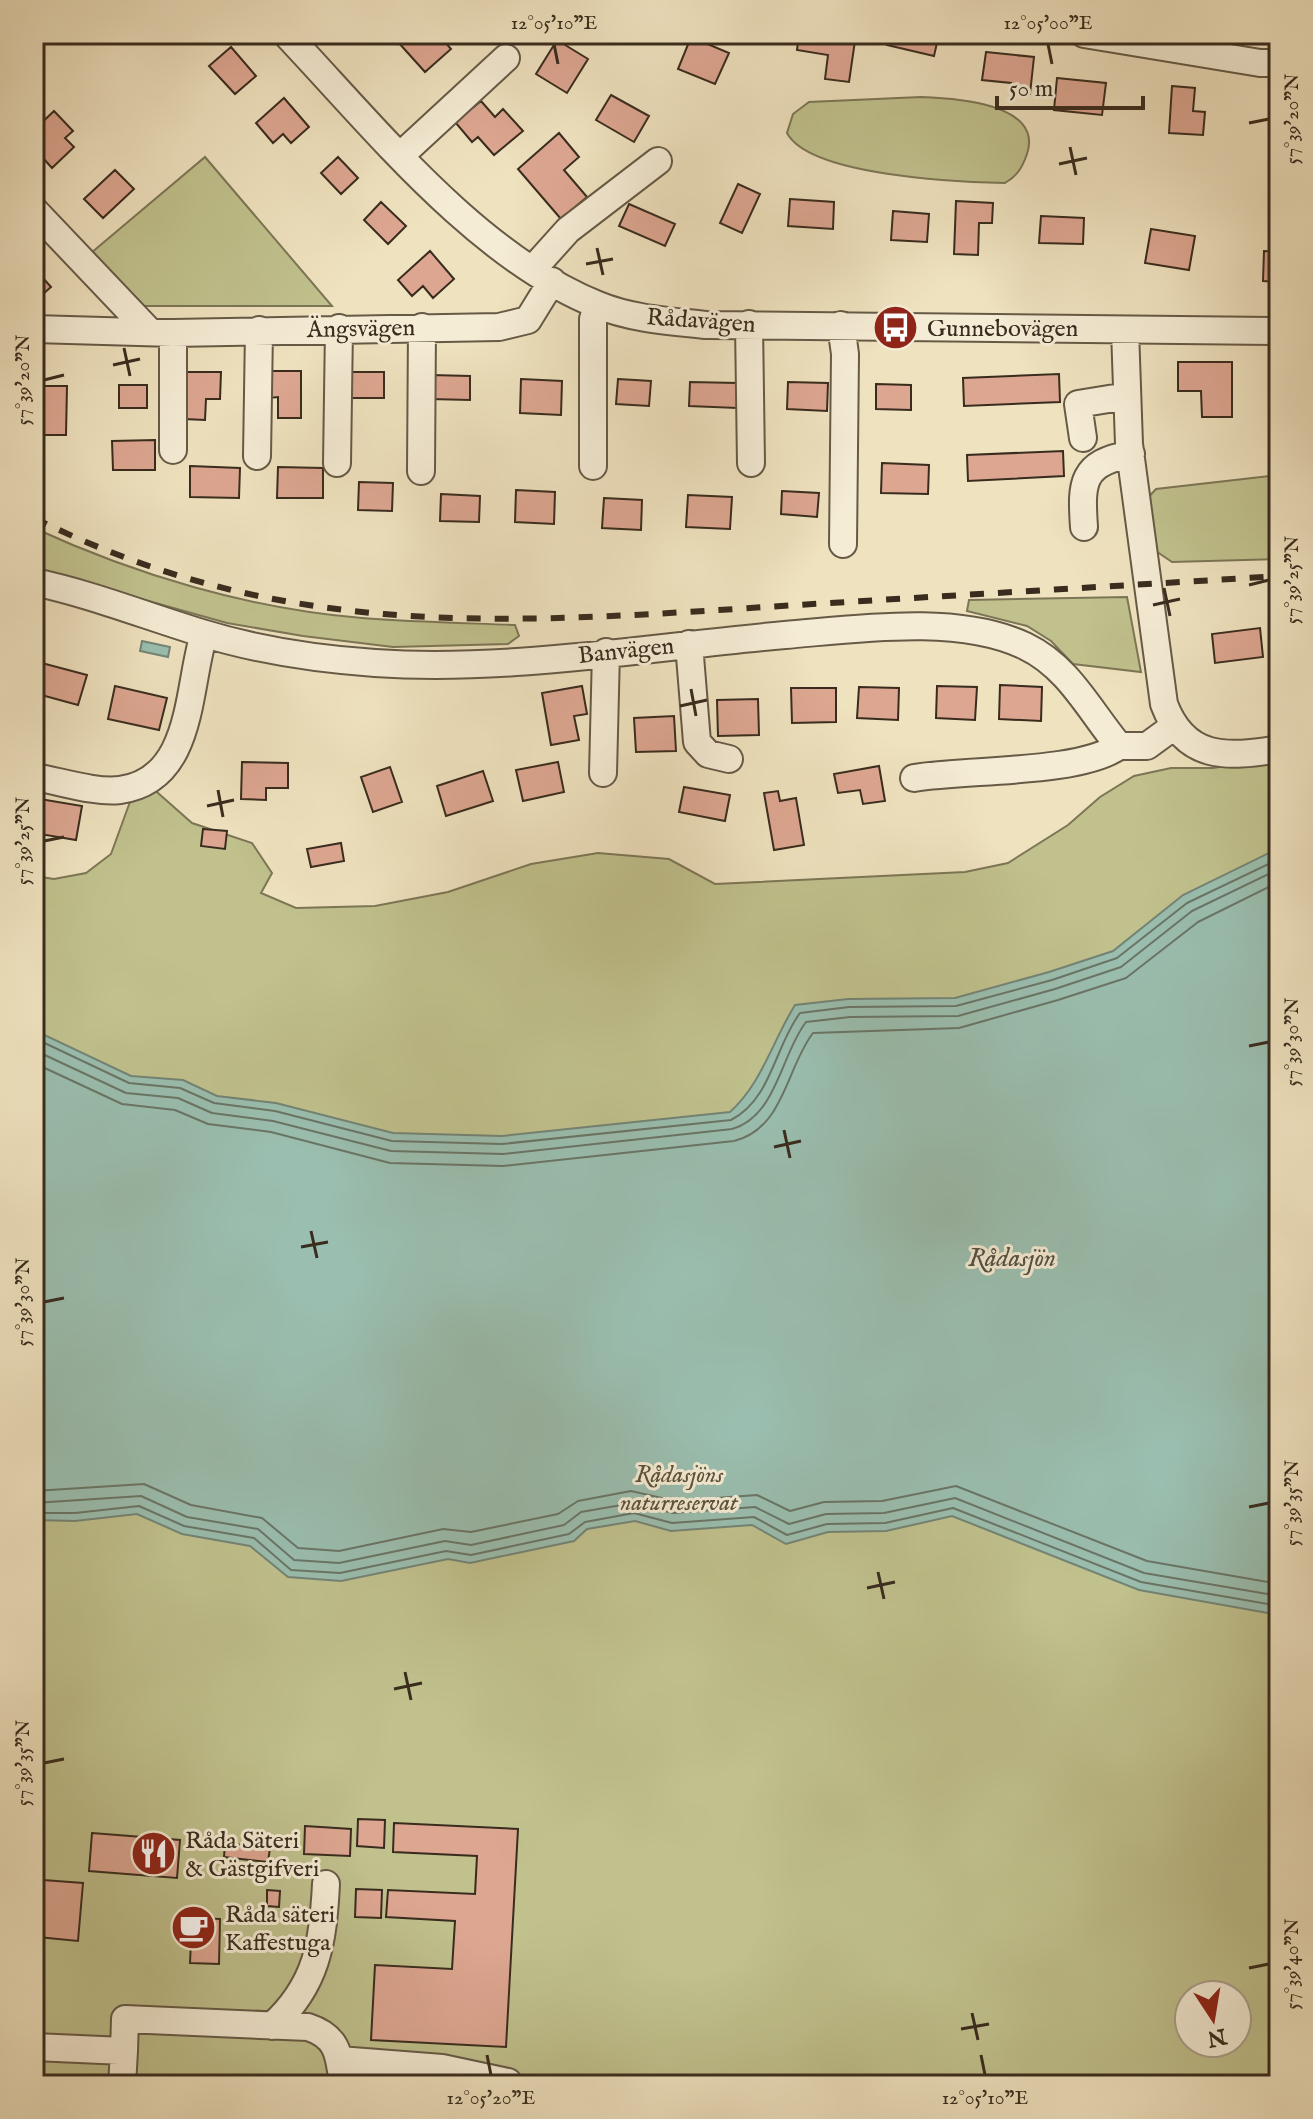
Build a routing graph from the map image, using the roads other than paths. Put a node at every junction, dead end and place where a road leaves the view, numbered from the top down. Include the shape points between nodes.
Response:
1 (286, 34) edge
2 (1084, 34) edge
3 (1193, 42) edge
4 (506, 58) dead end
5 (1279, 63) edge
6 (401, 155) junction
7 (658, 161) dead end
8 (34, 210) edge
9 (542, 276) junction
10 (597, 305) junction
11 (749, 324) junction
12 (841, 325) junction
13 (422, 327) junction
14 (339, 328) junction
15 (34, 329) edge
16 (259, 330) junction
17 (1125, 330) junction
18 (1279, 331) edge
19 (161, 332) junction
20 (1127, 396) junction
21 (1083, 438) dead end
22 (173, 450) dead end
23 (1131, 454) junction
24 (257, 456) dead end
25 (337, 463) dead end
26 (751, 463) dead end
27 (593, 466) dead end
28 (421, 471) dead end
29 (1084, 527) dead end
30 (843, 544) dead end
31 (34, 582) edge
32 (204, 634) junction
33 (689, 644) junction
34 (606, 652) junction
35 (1173, 727) junction
36 (1119, 746) junction
37 (1279, 749) edge
38 (729, 759) dead end
39 (603, 773) dead end
40 (34, 777) edge
41 (914, 778) dead end
42 (326, 1884) dead end
43 (272, 2026) junction
44 (34, 2047) edge
45 (124, 2051) junction
46 (341, 2072) edge
47 (508, 2082) dead end
48 (122, 2085) edge

1 - 6 street, Rådavägen
2 - 3 street
3 - 5 street via 1260,63
4 - 6 street
6 - 9 street, Rådavägen via 469,221
7 - 9 street via 568,230
8 - 19 street
9 - 10 street, Rådavägen
9 - 13 street, Ängsvägen via 528,320 499,327
10 - 11 street, Rådavägen via 661,321
10 - 27 street
11 - 12 street, Rådavägen
11 - 26 street
12 - 17 street, Rådavägen
12 - 30 street
13 - 14 street, Ängsvägen
13 - 28 street
14 - 16 street, Ängsvägen
14 - 25 street
15 - 19 street, Ängsvägen
16 - 19 street, Ängsvägen
16 - 24 street
17 - 18 street, Rådavägen
17 - 20 street
19 - 22 street
20 - 21 street via 1078,404
20 - 23 street
23 - 29 street via 1112,457 1089,474 1081,487
23 - 35 street via 1148,603 1164,704
31 - 32 street, Banvägen
32 - 34 street, Banvägen via 308,656 432,666
32 - 40 street via 177,751 159,772 118,790
33 - 34 street, Banvägen
33 - 36 street, Banvägen via 913,628 997,635 1049,660
33 - 38 street via 697,742 708,754
34 - 39 street
35 - 36 street via 1147,746
35 - 37 street via 1188,742 1218,752
36 - 41 street via 1094,761
42 - 43 street via 311,1978
43 - 45 street via 125,2019
43 - 46 street via 326,2033
44 - 45 street
45 - 48 street
46 - 47 street via 442,2068

